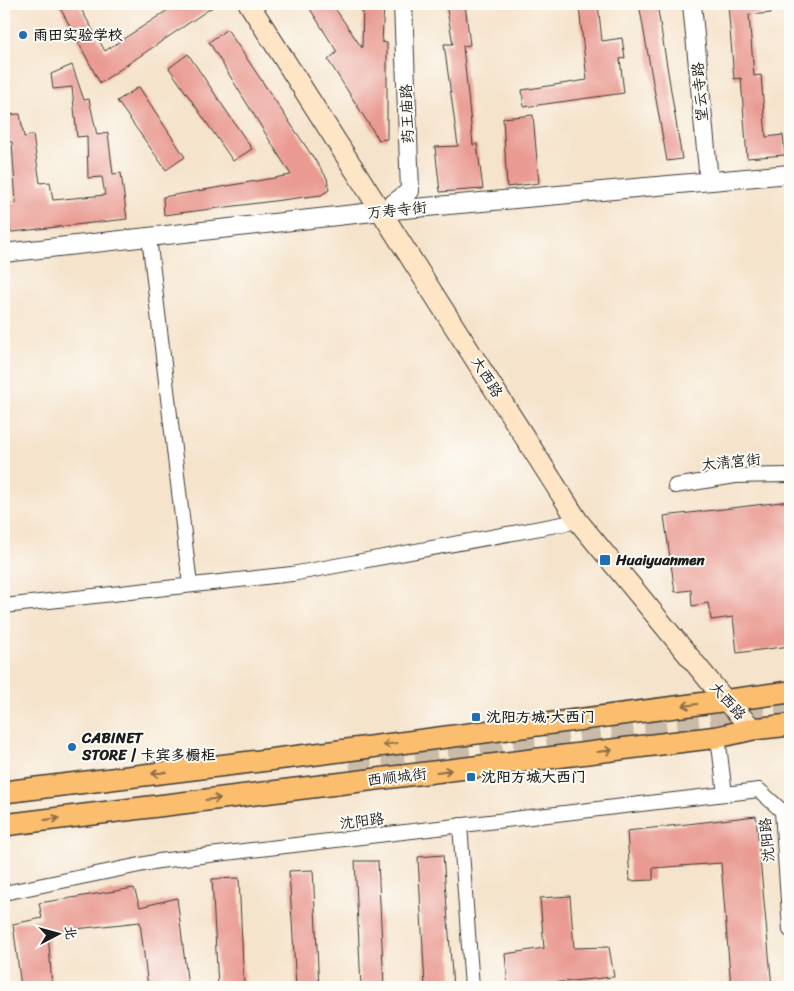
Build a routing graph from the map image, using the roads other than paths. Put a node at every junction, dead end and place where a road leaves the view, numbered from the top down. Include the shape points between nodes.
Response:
1 (248, 4) edge
2 (403, 4) edge
3 (692, 4) edge
4 (790, 174) edge
5 (709, 181) junction
6 (382, 211) junction
7 (149, 237) junction
8 (4, 252) edge
9 (790, 475) edge
10 (675, 486) dead end
11 (578, 521) junction
12 (190, 585) junction
13 (4, 606) edge
14 (790, 692) edge
15 (725, 700) junction
16 (790, 725) edge
17 (753, 729) junction
18 (718, 737) junction
19 (4, 792) edge
20 (725, 794) junction
21 (786, 810) edge
22 (4, 825) edge
23 (460, 825) junction
24 (4, 893) edge
25 (790, 930) edge
26 (472, 987) edge

1 - 6 main road, 大西路
2 - 6 street, 药王庙路 via 410,191
3 - 5 street, 望云寺路
4 - 5 street, 万寿寺街
5 - 6 street, 万寿寺街
6 - 7 street, 万寿寺街
6 - 11 main road, 大西路
7 - 8 street, 万寿寺街
7 - 12 street
9 - 10 street, 太清宫街 via 735,476
11 - 12 street via 292,574
11 - 15 main road, 大西路
12 - 13 street
14 - 15 main road
15 - 17 main road, 大西路
15 -> 19 main road
16 - 17 main road, 西顺城街
17 - 18 main road, 西顺城街
18 - 20 street
22 -> 18 main road, 西顺城街
20 - 21 street, 沈阳路 via 758,790
20 - 23 street, 沈阳路
21 - 25 street, 沈阳路
23 - 24 street, 沈阳路 via 159,861
23 - 26 street

